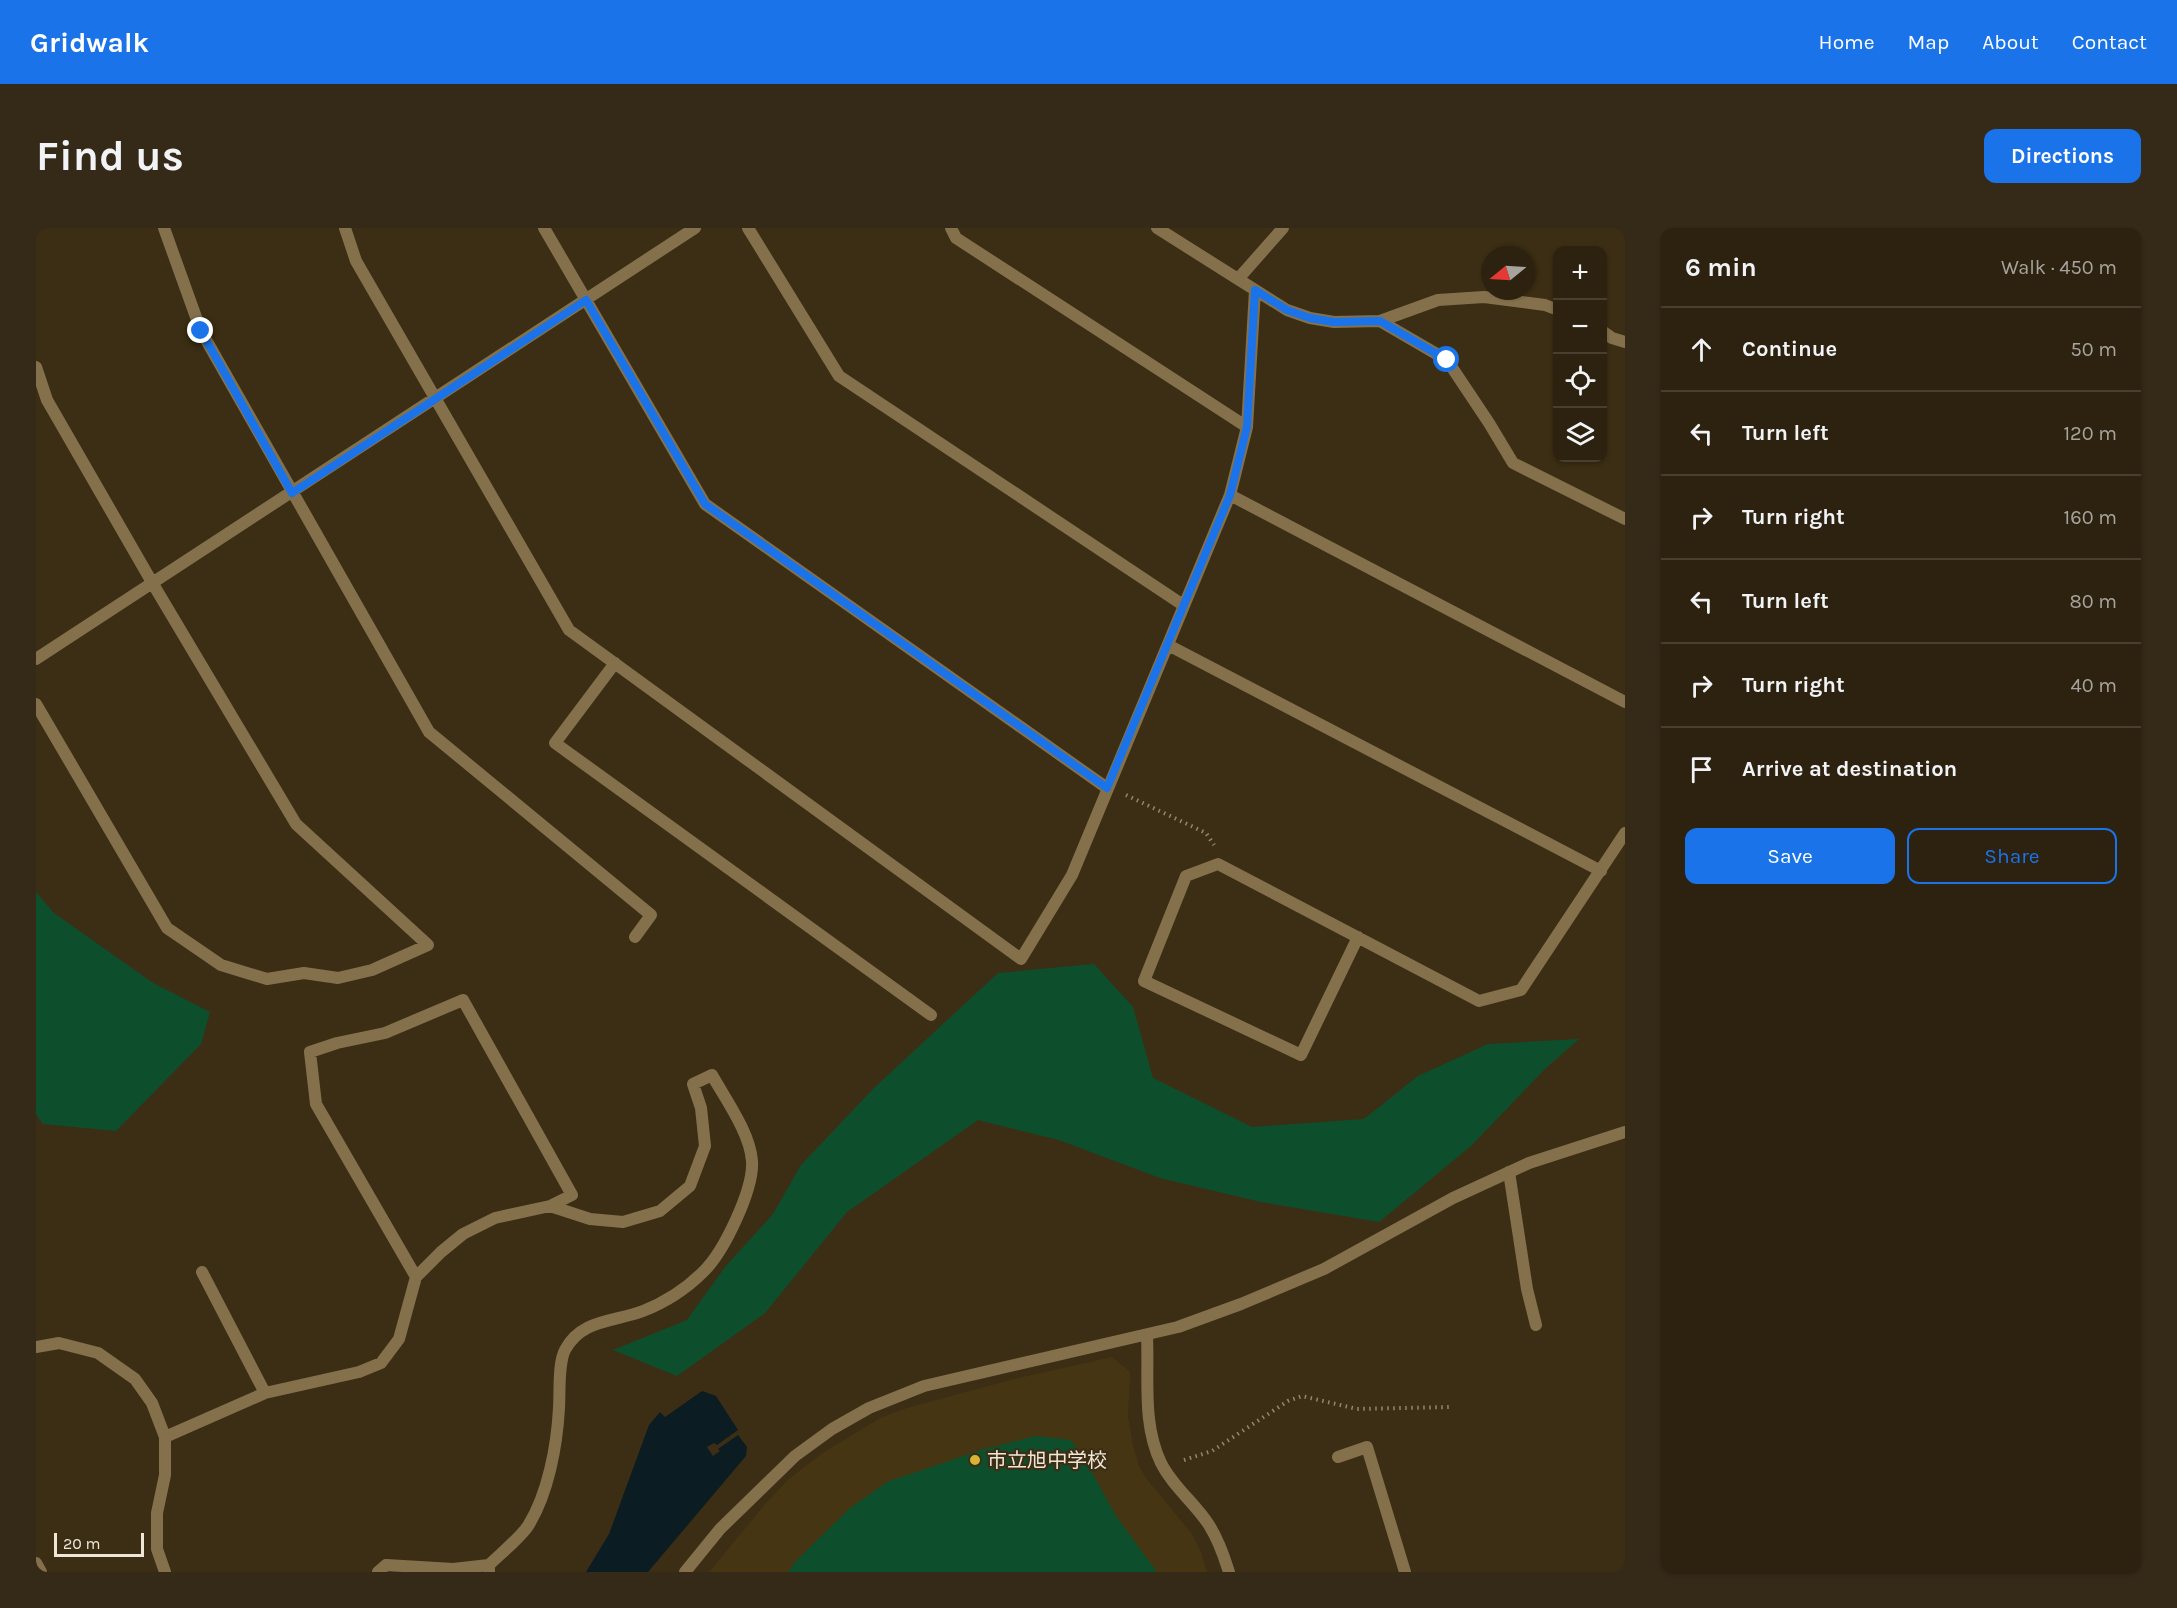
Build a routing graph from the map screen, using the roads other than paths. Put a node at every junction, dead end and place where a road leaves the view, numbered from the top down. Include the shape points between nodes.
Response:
1 (164, 228) edge
2 (345, 228) edge
3 (544, 228) edge
4 (695, 228) edge
5 (748, 228) edge
6 (951, 228) edge
7 (1157, 228) edge
8 (1283, 228) edge
9 (1238, 279) junction
10 (1255, 290) junction
11 (586, 300) junction
12 (1553, 308) edge
13 (1380, 321) junction
14 (1607, 334) edge
15 (1625, 342) edge
16 (36, 367) edge
17 (436, 398) junction
18 (1247, 427) junction
19 (292, 493) junction
20 (1230, 495) junction
21 (1625, 519) edge
22 (153, 584) junction
23 (1183, 605) junction
24 (1168, 645) junction
25 (36, 659) edge
26 (615, 663) junction
27 (1625, 702) edge
28 (36, 704) edge
29 (1107, 788) junction
30 (1625, 833) edge
31 (1601, 871) junction
32 (635, 937) dead end
33 (1358, 937) junction
34 (931, 1015) dead end
35 (1625, 1132) edge
36 (1509, 1172) junction
37 (550, 1206) junction
38 (202, 1272) dead end
39 (416, 1277) junction
40 (1536, 1325) dead end
41 (1147, 1336) junction
42 (36, 1347) edge
43 (265, 1393) junction
44 (165, 1437) junction
45 (1338, 1457) dead end
46 (36, 1563) edge
47 (489, 1568) edge
48 (41, 1572) edge
49 (165, 1572) edge
50 (378, 1572) edge
51 (685, 1572) edge
52 (1229, 1572) edge
53 (1405, 1572) edge

1 - 19 street via 201,331
2 - 17 street via 356,261
3 - 11 street
4 - 11 street
5 - 23 street via 839,376
6 - 18 street via 956,238
7 - 9 street
8 - 9 street
9 - 10 street
10 - 13 street via 1287,310 1310,318
10 - 18 street
11 - 17 street
11 - 29 street via 705,504
12 - 13 street via 1484,297 1438,300
13 - 21 street via 1447,360 1513,463
14 - 15 street
16 - 22 street via 47,400
17 - 19 street
17 - 26 street via 569,630
18 - 20 street
19 - 22 street
19 - 32 street via 429,732 651,915
20 - 23 street
20 - 27 street
22 - 25 street
22 - 28 street via 296,824 428,945 372,970 338,978 304,973 267,979 221,965 167,928
23 - 24 street
24 - 29 street
24 - 31 street
26 - 29 street via 1021,959 1072,875
26 - 34 street via 555,743
30 - 31 street
31 - 33 street via 1521,990 1479,1001
33 - 33 street via 1218,864 1186,876 1144,981 1301,1055
35 - 36 street
36 - 40 street
36 - 41 street via 1324,1269 1241,1304
37 - 39 street via 495,1218 463,1234
37 - 39 street via 572,1195 463,1000 386,1033 310,1052 316,1104
37 - 47 street via 590,1219 623,1222 660,1211 690,1186 705,1146 701,1108 693,1084 712,1075 747,1138 752,1162 748,1194 705,1270 672,1298 574,1335 563,1353 557,1440 545,1487 527,1527
38 - 43 street
39 - 43 street via 399,1339 381,1363 359,1372
41 - 51 street via 924,1386 869,1408 795,1456 720,1529
41 - 52 street via 1148,1415 1155,1448 1173,1481 1209,1525
42 - 44 street via 59,1343 98,1353 135,1379 153,1403
43 - 44 street
44 - 49 street via 157,1549
45 - 53 street via 1367,1447
46 - 48 street
47 - 50 street via 386,1565

